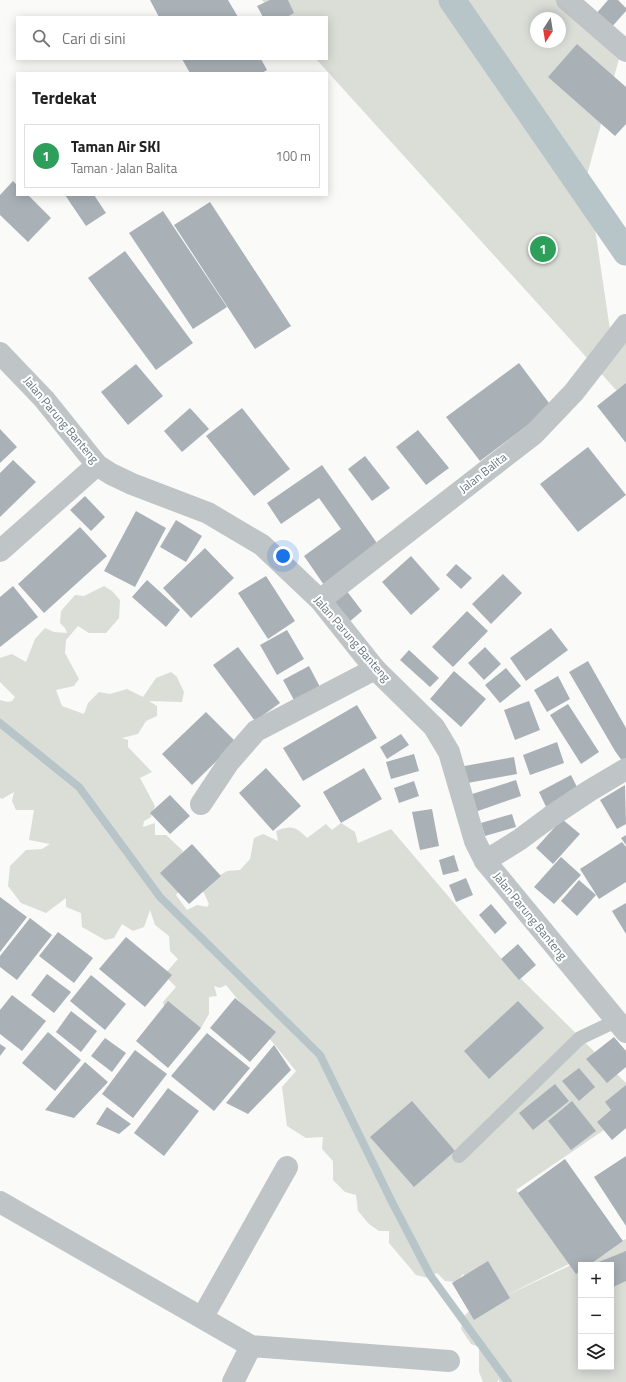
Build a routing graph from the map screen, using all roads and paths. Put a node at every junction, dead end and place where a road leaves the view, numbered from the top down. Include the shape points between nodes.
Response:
1 (567, 0) edge
2 (626, 51) edge
3 (626, 325) edge
4 (0, 353) edge
5 (97, 465) junction
6 (0, 551) edge
7 (320, 600) junction
8 (375, 669) junction
9 (626, 769) edge
10 (201, 804) dead end
11 (484, 861) junction
12 (621, 1027) edge
13 (459, 1156) dead end
14 (287, 1167) dead end
15 (0, 1202) edge
16 (202, 1318) junction
17 (250, 1346) junction
18 (449, 1361) dead end
19 (233, 1382) edge

1 - 2 street
3 - 7 street, Jalan Balita via 574,392 534,434
4 - 5 street, Jalan Parung Banteng via 44,399
5 - 6 street
5 - 7 street, Jalan Parung Banteng via 132,484 208,513 262,545
7 - 8 street, Jalan Parung Banteng
8 - 10 street via 256,732 229,762
8 - 11 street, Jalan Parung Banteng via 434,727 449,752 474,841
9 - 11 street
11 - 12 street, Jalan Parung Banteng
12 - 13 lane via 580,1038
14 - 16 street
15 - 16 street
16 - 17 street
17 - 18 street
17 - 19 street

